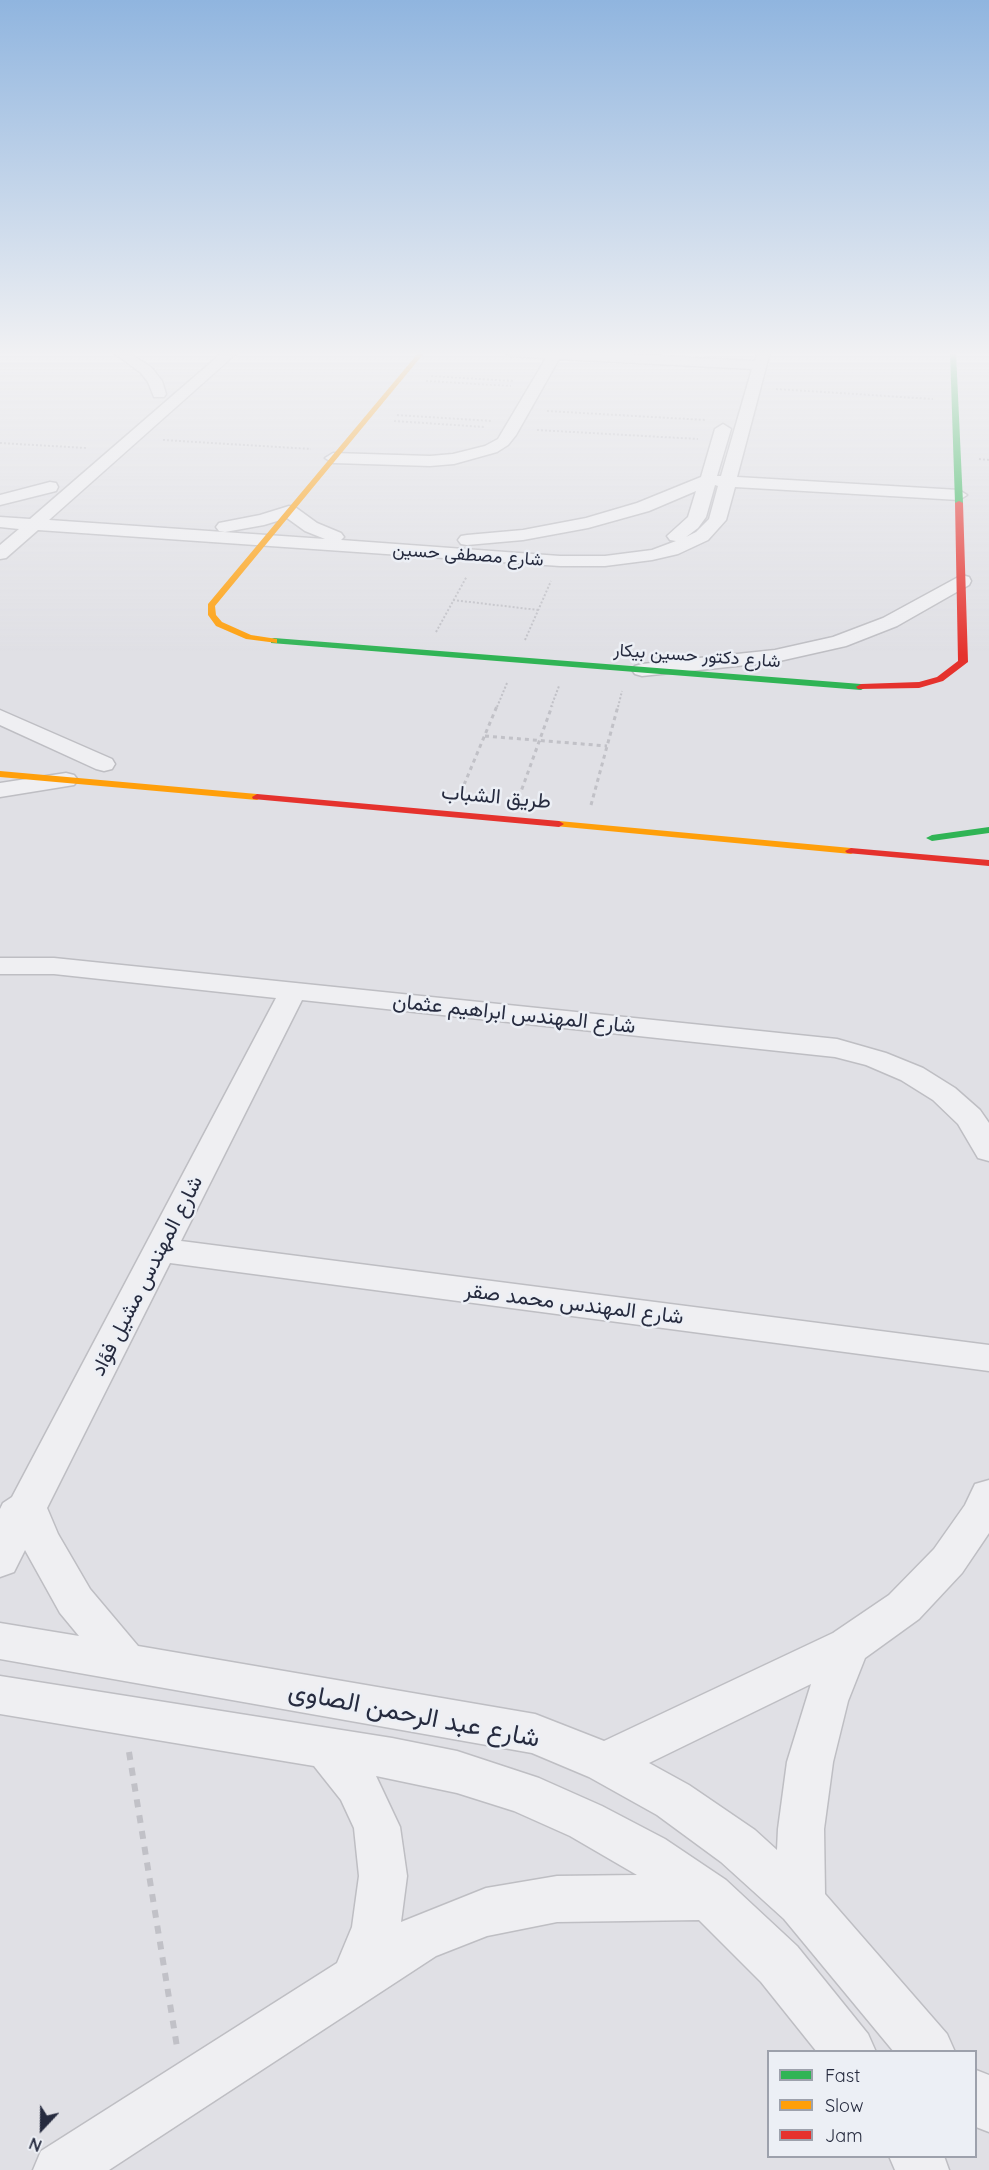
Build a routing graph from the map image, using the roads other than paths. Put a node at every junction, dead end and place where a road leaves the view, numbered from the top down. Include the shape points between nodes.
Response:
1 (90, 453) edge
2 (119, 453) edge
3 (473, 453) edge
4 (716, 453) edge
5 (736, 453) edge
6 (957, 453) edge
7 (336, 455) joint
8 (708, 480) junction
9 (729, 481) junction
10 (50, 487) junction
11 (959, 495) junction
12 (0, 500) edge
13 (78, 501) junction
14 (289, 511) junction
15 (38, 520) junction
16 (5, 521) edge
17 (113, 526) junction
18 (216, 529) junction
19 (197, 536) junction
20 (268, 536) junction
21 (336, 541) junction
22 (422, 543) junction
23 (2, 552) edge
24 (245, 564) junction
25 (962, 581) junction
26 (635, 670) junction
27 (0, 717) edge
28 (110, 764) joint
29 (62, 770) junction
30 (0, 774) edge
31 (0, 790) edge
32 (989, 830) edge
33 (989, 842) edge
34 (929, 844) junction
35 (989, 863) edge
36 (989, 871) edge
37 (0, 966) edge
38 (293, 991) junction
39 (989, 1151) edge
40 (160, 1250) junction
41 (989, 1358) edge
42 (989, 1495) edge
43 (14, 1517) edge
44 (0, 1560) edge
45 (0, 1641) edge
46 (848, 1646) junction
47 (124, 1661) junction
48 (0, 1695) edge
49 (327, 1748) junction
50 (605, 1762) junction
51 (709, 1897) junction
52 (801, 1902) junction
53 (355, 1980) junction
54 (848, 2050) edge
55 (928, 2050) edge
56 (60, 2170) edge

1 - 10 street
2 - 13 street
3 - 7 street via 454,459 404,462
4 - 8 street, شارع مصطفى حسين
5 - 9 street, شارع مصطفى حسين
6 - 11 street, شارع دكتور حسين بيكار
7 - 14 street, شارع دكتور حسين بيكار
8 - 9 street
8 - 22 street via 643,507 588,523 523,535
8 - 22 street, شارع مصطفى حسين via 692,524 671,538 636,548 568,553
9 - 11 street
9 - 21 street, شارع مصطفى حسين via 712,529 672,550 630,558 560,561
10 - 12 street
10 - 16 street
11 - 25 street, شارع دكتور حسين بيكار
13 - 15 street
13 - 17 street
14 - 18 street
14 - 20 street, شارع دكتور حسين بيكار
14 - 21 street
15 - 16 street, شارع مصطفى حسين
15 - 17 street, شارع مصطفى حسين
15 - 23 street
17 - 18 street, شارع مصطفى حسين
17 - 19 street, شارع مصطفى حسين
17 - 23 street via 40,539
18 - 20 street, شارع مصطفى حسين
19 - 20 street, شارع مصطفى حسين
19 - 24 street via 232,551
20 - 21 street, شارع مصطفى حسين
20 - 24 street, شارع دكتور حسين بيكار
21 - 22 street, شارع مصطفى حسين
21 - 24 street
24 - 26 street, شارع دكتور حسين بيكار via 212,606 212,615 219,624 232,631 271,641
25 - 26 street via 890,622 839,642 775,656
25 - 26 street, شارع دكتور حسين بيكار via 963,662 940,679 919,685 870,688
27 - 28 street
28 - 29 street, طريق الشباب
29 - 30 street, طريق الشباب
29 - 31 street
29 - 34 street, طريق الشباب
32 - 34 street
33 - 34 street, طريق الشباب
34 - 35 street, طريق الشباب
34 - 36 street
37 - 38 street, شارع المهندس ابراهيم عثمان via 54,966
38 - 39 street, شارع المهندس ابراهيم عثمان via 837,1048 912,1074 944,1094 969,1117
38 - 40 street, شارع المهندس مشيل فؤاد
40 - 41 street, شارع المهندس محمد صقر
40 - 43 street, شارع المهندس مشيل فؤاد
42 - 46 street via 948,1561 904,1607
43 - 44 street, شارع المهندس مشيل فؤاد
43 - 47 street via 40,1539 75,1601
45 - 47 street, شارع عبد الرحمن الصاوى
46 - 50 street
46 - 52 street via 826,1701 810,1762 801,1829
47 - 50 street, شارع عبد الرحمن الصاوى via 535,1734
48 - 49 street, شارع عبد الرحمن الصاوى
49 - 51 street, شارع عبد الرحمن الصاوى via 458,1772 522,1793 586,1821 648,1855
49 - 53 street via 357,1785 377,1827 383,1876 376,1927
50 - 52 street, شارع عبد الرحمن الصاوى via 673,1800 738,1846
51 - 53 street via 557,1899 486,1911 419,1939
51 - 54 street, شارع عبد الرحمن الصاوى via 779,1964
52 - 55 street, شارع عبد الرحمن الصاوى
53 - 56 street

